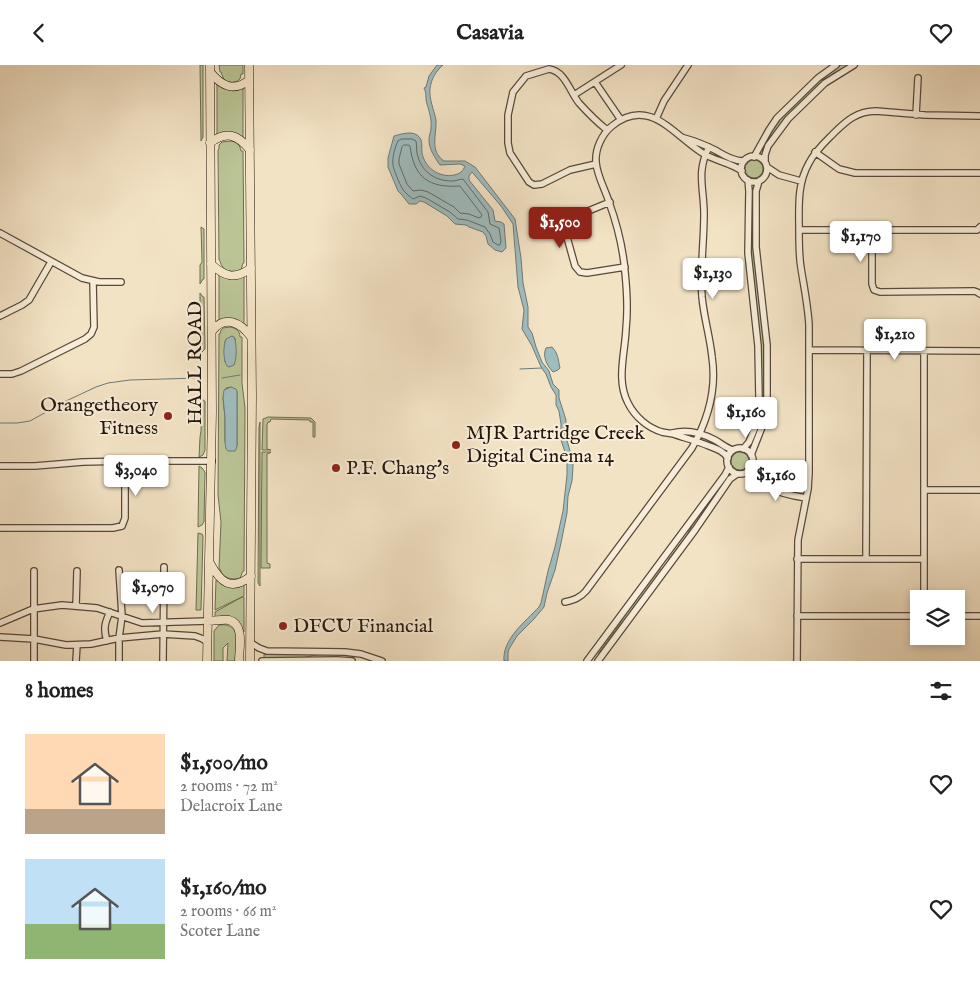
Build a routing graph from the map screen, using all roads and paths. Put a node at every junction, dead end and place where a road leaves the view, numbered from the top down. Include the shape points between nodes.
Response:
1 (249, 65) edge
2 (621, 65) edge
3 (688, 65) edge
4 (836, 65) edge
5 (854, 65) edge
6 (210, 68) edge
7 (918, 78) dead end
8 (249, 80) junction
9 (595, 81) junction
10 (574, 95) junction
11 (916, 115) junction
12 (980, 116) edge
13 (656, 119) junction
14 (621, 120) junction
15 (607, 131) junction
16 (684, 138) junction
17 (210, 143) junction
18 (709, 147) junction
19 (250, 150) junction
20 (816, 152) junction
21 (705, 155) junction
22 (754, 157) junction
23 (744, 161) junction
24 (596, 164) junction
25 (766, 165) junction
26 (742, 171) junction
27 (980, 173) edge
28 (779, 175) junction
29 (762, 179) junction
30 (748, 180) junction
31 (801, 181) junction
32 (610, 202) junction
33 (980, 227) edge
34 (799, 230) junction
35 (872, 231) junction
36 (0, 233) edge
37 (52, 262) junction
38 (211, 264) junction
39 (625, 267) junction
40 (251, 268) junction
41 (93, 282) junction
42 (121, 282) dead end
43 (980, 294) edge
44 (0, 316) edge
45 (212, 331) junction
46 (251, 337) junction
47 (809, 351) junction
48 (866, 351) junction
49 (924, 351) junction
50 (980, 351) edge
51 (0, 375) edge
52 (672, 433) junction
53 (700, 434) junction
54 (696, 440) junction
55 (743, 449) junction
56 (733, 451) junction
57 (752, 455) junction
58 (728, 458) junction
59 (212, 461) junction
60 (125, 462) junction
61 (752, 465) junction
62 (0, 466) edge
63 (729, 467) junction
64 (746, 473) junction
65 (737, 474) junction
66 (758, 478) junction
67 (924, 490) junction
68 (980, 490) edge
69 (806, 498) junction
70 (0, 528) edge
71 (797, 559) junction
72 (866, 559) junction
73 (924, 559) junction
74 (210, 563) junction
75 (164, 567) dead end
76 (119, 570) dead end
77 (34, 571) dead end
78 (77, 571) dead end
79 (251, 576) junction
80 (924, 590) edge
81 (565, 602) dead end
82 (76, 605) junction
83 (33, 609) junction
84 (110, 611) junction
85 (122, 616) junction
86 (797, 616) junction
87 (910, 616) edge
88 (965, 616) edge
89 (980, 616) edge
90 (208, 621) junction
91 (0, 623) edge
92 (163, 623) junction
93 (162, 634) junction
94 (0, 637) edge
95 (34, 639) junction
96 (119, 639) junction
97 (107, 641) junction
98 (207, 642) junction
99 (250, 643) junction
100 (77, 645) junction
101 (593, 654) junction
102 (34, 661) edge
103 (76, 661) edge
104 (119, 661) edge
105 (163, 661) edge
106 (207, 661) edge
107 (240, 661) edge
108 (250, 661) edge
109 (262, 661) edge
110 (352, 661) edge
111 (382, 661) edge
112 (587, 661) edge
113 (598, 661) edge
114 (797, 661) edge

1 - 8 highway
2 - 9 street
3 - 13 street
4 - 22 street via 818,78 778,118
5 - 25 street via 825,83 788,119 768,146
6 - 8 highway via 219,81 228,86
6 - 17 highway, HALL ROAD
7 - 11 street
8 - 19 highway
9 - 10 street
9 - 14 street
10 - 15 street
10 - 24 street via 553,69 526,76 513,93 508,115 510,153 534,185 570,170
11 - 12 street
11 - 20 street via 876,111 859,114 848,119
13 - 14 street via 638,115
13 - 16 street
14 - 15 street
15 - 24 street via 597,151
16 - 18 street
16 - 21 street
17 - 19 highway via 222,137 234,137
17 - 38 highway, HALL ROAD
18 - 21 street
18 - 23 street via 736,161
19 - 40 highway
20 - 27 street via 839,169 855,173
20 - 31 street
21 - 26 street
21 - 53 street via 701,174 704,223 701,279 714,375 710,406
22 - 23 street
22 - 25 street
23 - 26 street
24 - 32 street
25 - 28 street
25 - 29 street via 767,172
26 - 30 street
28 - 29 street
28 - 31 street
29 - 30 street
29 - 57 street via 756,191 757,255 767,345 767,400 766,415
30 - 55 street via 748,253 758,346 759,398 754,430
31 - 34 street
32 - 39 street
32 - 39 street via 569,219 565,229 575,267 580,272
33 - 35 street via 974,230
34 - 35 street
34 - 47 street via 800,263 809,318
35 - 43 street via 874,290 974,291
36 - 37 street
37 - 41 street
37 - 44 street via 29,300
38 - 40 highway via 228,275 239,275
38 - 45 highway, HALL ROAD
39 - 52 street via 627,303 621,376 623,392 643,422 656,430
40 - 46 highway
41 - 42 street
41 - 51 street via 94,327 88,337 21,371
45 - 46 highway via 221,323 234,322
45 - 59 highway, HALL ROAD
46 - 79 highway
47 - 48 street
47 - 69 street
48 - 49 street
48 - 72 street
49 - 50 street
49 - 67 street
52 - 53 street via 687,431
52 - 54 street
53 - 54 street
53 - 56 street
54 - 58 street via 719,450
54 - 81 street via 586,591 575,600
55 - 56 street
55 - 57 street
56 - 58 street
57 - 61 street
58 - 63 street
59 - 60 street
59 - 74 highway, HALL ROAD
60 - 62 street
60 - 70 street via 125,518 122,526
61 - 64 street
61 - 66 street
63 - 65 street
63 - 101 street
64 - 65 street
64 - 66 street
65 - 113 street via 730,479
66 - 69 street via 776,491
67 - 68 street
67 - 73 street
69 - 71 street
71 - 72 street
71 - 86 street
72 - 73 street
73 - 80 street
74 - 79 highway via 218,577 228,583 238,583
74 - 90 highway, HALL ROAD
75 - 92 street
76 - 85 street
77 - 83 street
78 - 82 street
79 - 99 highway
82 - 83 street
82 - 84 street
83 - 91 street
83 - 95 street
84 - 85 street
84 - 97 street via 104,625
85 - 92 street via 142,623
85 - 96 street
86 - 87 street
86 - 114 street
88 - 89 street
90 - 92 street
90 - 98 highway, HALL ROAD
90 - 107 highway via 227,620 237,625
92 - 93 street
93 - 96 street
93 - 98 street via 196,636
93 - 105 street
94 - 95 street
95 - 100 street
95 - 102 street
96 - 97 street
96 - 104 street
97 - 100 street
98 - 106 highway, HALL ROAD
99 - 108 highway
99 - 111 street via 267,651 345,652
100 - 103 street
101 - 112 street
101 - 113 street
109 - 110 street

